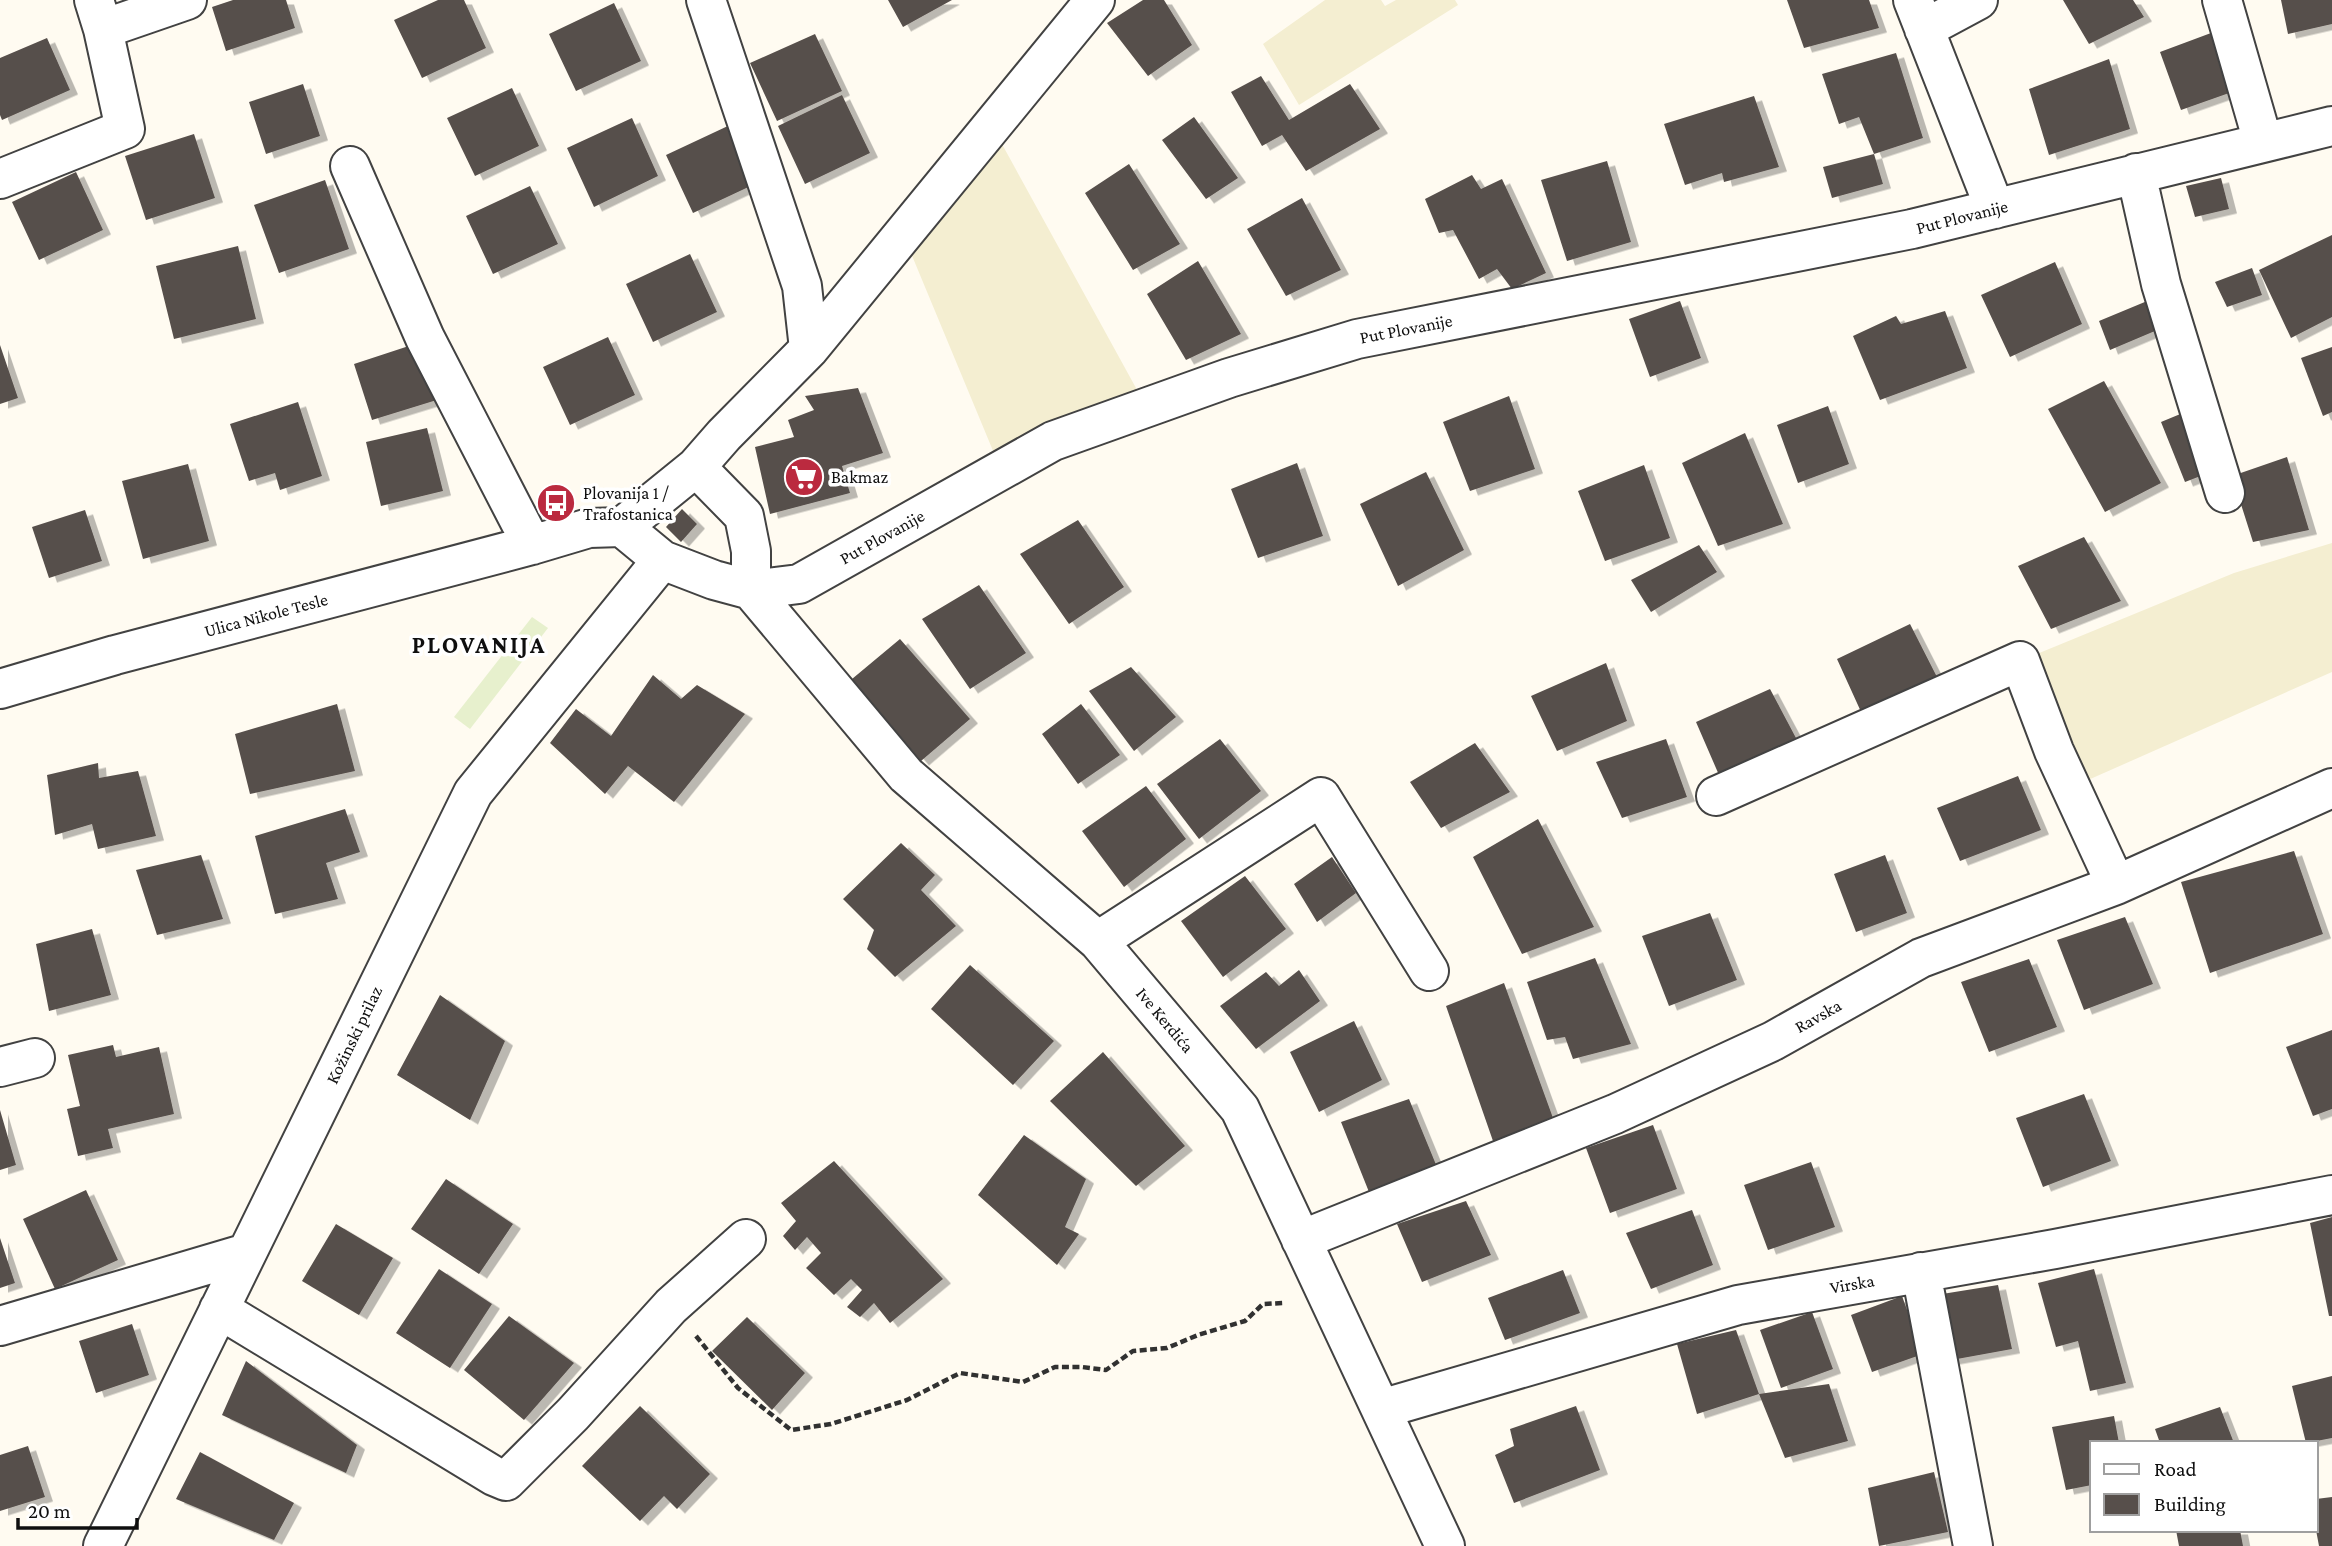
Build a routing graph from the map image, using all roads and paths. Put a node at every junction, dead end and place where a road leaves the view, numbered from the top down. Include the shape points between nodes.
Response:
1 (187, 0) edge
2 (706, 0) edge
3 (1095, 0) edge
4 (1978, 0) edge
5 (2222, 0) edge
6 (99, 14) edge
7 (1918, 15) edge
8 (2332, 126) edge
9 (2263, 142) junction
10 (351, 166) dead end
11 (2136, 173) junction
12 (0, 179) edge
13 (1995, 209) junction
14 (809, 349) junction
15 (696, 467) junction
16 (2225, 493) dead end
17 (622, 527) junction
18 (533, 545) junction
19 (662, 560) junction
20 (751, 590) junction
21 (0, 689) edge
22 (2332, 788) edge
23 (1716, 796) dead end
24 (2116, 885) junction
25 (1098, 941) junction
26 (1429, 971) dead end
27 (2332, 1195) edge
28 (746, 1239) dead end
29 (1301, 1240) junction
30 (247, 1253) junction
31 (1920, 1272) junction
32 (1283, 1303) dead end
33 (671, 1306) junction
34 (219, 1309) junction
35 (0, 1326) edge
36 (1381, 1409) junction
37 (103, 1546) edge
38 (1445, 1546) edge
39 (1973, 1546) edge

1 - 6 street
2 - 14 street via 802,286
3 - 14 street
4 - 7 street
5 - 9 street
6 - 12 street via 125,129
7 - 13 street
8 - 9 street, Put Plovanije
9 - 11 street, Put Plovanije
10 - 18 street via 425,338
11 - 13 street, Put Plovanije
11 - 16 street via 2161,284
13 - 20 street, Put Plovanije via 1344,343 1229,378 1053,441 799,584
14 - 15 street
15 - 17 street
15 - 20 street via 744,516 751,551
17 - 18 street via 589,528
17 - 19 street, Put Plovanije
18 - 21 street, Ulica Nikole Tesle
19 - 20 street, Put Plovanije
19 - 30 street, Kožinski prilaz via 473,793
20 - 25 street, Ive Kerdića via 906,775
22 - 24 street, Ravska
23 - 24 street via 2020,661 2054,751
24 - 29 street, Ravska via 1921,958 1773,1041 1615,1114
25 - 26 street via 1321,797
25 - 29 street, Ive Kerdića via 1240,1109
27 - 31 street, Virska
28 - 33 street
29 - 36 street, Ive Kerdića
30 - 34 street, Kožinski prilaz
30 - 35 street
31 - 36 street, Virska via 1738,1305
31 - 39 street
32 - 33 path via 1264,1304 1245,1321 1167,1348 1133,1351 1106,1370 1055,1367 1023,1382 960,1373 907,1400 791,1430 738,1388
33 - 34 street via 506,1481
34 - 37 street, Kožinski prilaz
36 - 38 street, Ive Kerdića

